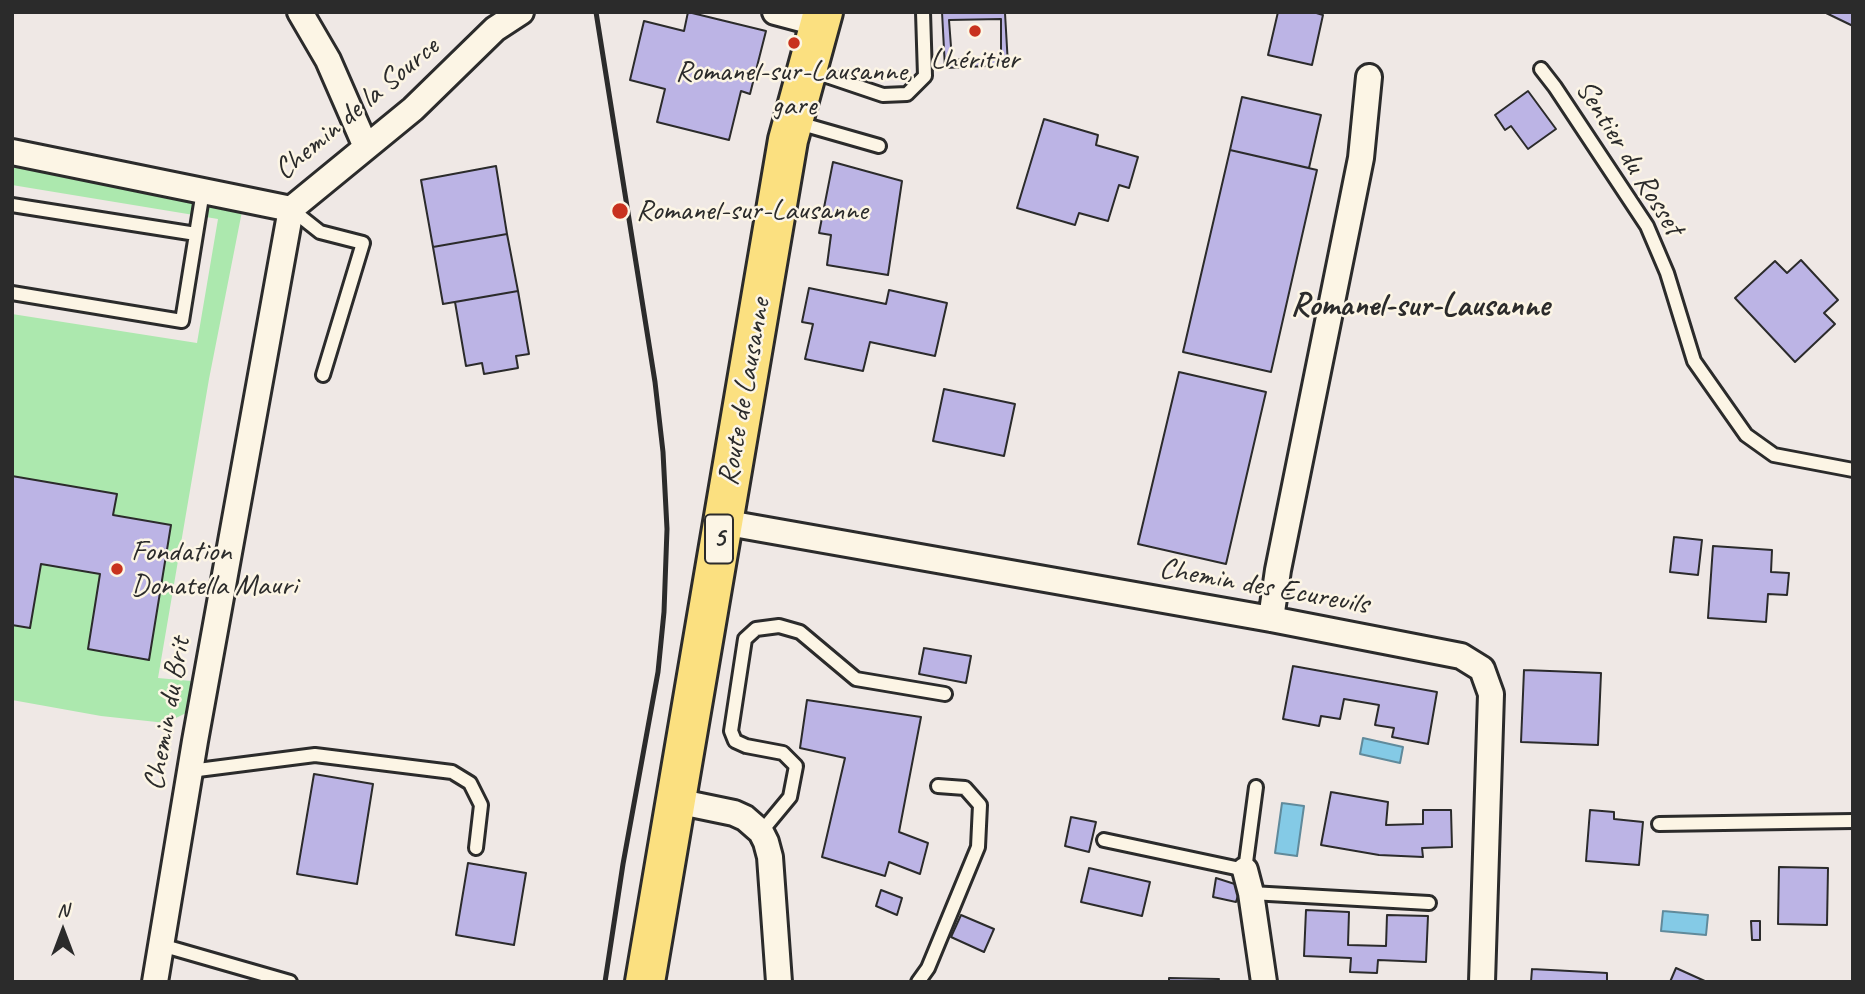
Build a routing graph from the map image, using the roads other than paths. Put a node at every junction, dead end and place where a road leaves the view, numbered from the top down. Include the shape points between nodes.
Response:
1 (300, 12) edge
2 (520, 12) edge
3 (775, 12) edge
4 (923, 12) edge
5 (822, 18) edge
6 (808, 69) junction
7 (1541, 69) dead end
8 (1369, 78) dead end
9 (793, 121) junction
10 (879, 146) dead end
11 (366, 147) junction
12 (12, 152) edge
13 (203, 191) junction
14 (12, 205) edge
15 (291, 209) junction
16 (196, 234) junction
17 (12, 293) edge
18 (323, 375) dead end
19 (1853, 470) edge
20 (722, 522) junction
21 (1271, 619) junction
22 (946, 694) dead end
23 (190, 771) junction
24 (938, 786) dead end
25 (1256, 787) dead end
26 (676, 801) junction
27 (1853, 821) edge
28 (1659, 824) dead end
29 (761, 832) junction
30 (1104, 840) dead end
31 (476, 848) dead end
32 (1248, 881) junction
33 (1429, 903) dead end
34 (161, 945) junction
35 (155, 982) edge
36 (290, 982) edge
37 (645, 982) edge
38 (779, 982) edge
39 (918, 982) edge
40 (1264, 982) edge
41 (1482, 982) edge

1 - 11 street via 328,60
2 - 11 street, Chemin de la Source via 495,29 413,109
3 - 5 street
4 - 6 lane via 925,76 906,94 883,95
5 - 6 main road, Route de Lausanne / 5
6 - 9 main road, Route de Lausanne / 5
7 - 19 lane, Sentier du Rosset via 1647,226 1694,361 1746,435 1774,455
8 - 21 street via 1362,158
9 - 10 lane
9 - 20 main road, Route de Lausanne / 5
11 - 15 street, Chemin de la Source
12 - 13 street, Chemin de la Source
13 - 15 street, Chemin de la Source
13 - 16 lane
14 - 16 lane
15 - 18 lane via 320,232 363,243
15 - 23 street, Chemin du Brit
16 - 17 lane via 182,321
20 - 21 street, Chemin des Ecureuils
20 - 26 main road, Route de Lausanne / 5
21 - 41 street, Chemin des Ecureuils via 1461,656 1482,669 1491,694
22 - 29 lane via 856,679 800,632 779,626 756,629 745,639 731,730 735,741 783,754 796,766 790,797
23 - 31 lane via 315,755 452,772 470,783 481,805
23 - 34 street, Chemin du Brit
24 - 39 lane via 965,788 980,805 978,847
25 - 32 lane
26 - 29 street via 734,813
26 - 37 main road, Route de Lausanne / 5
27 - 28 lane
29 - 38 street via 770,857
30 - 32 lane
32 - 33 lane
32 - 40 street
34 - 35 street, Chemin du Brit
34 - 36 lane

